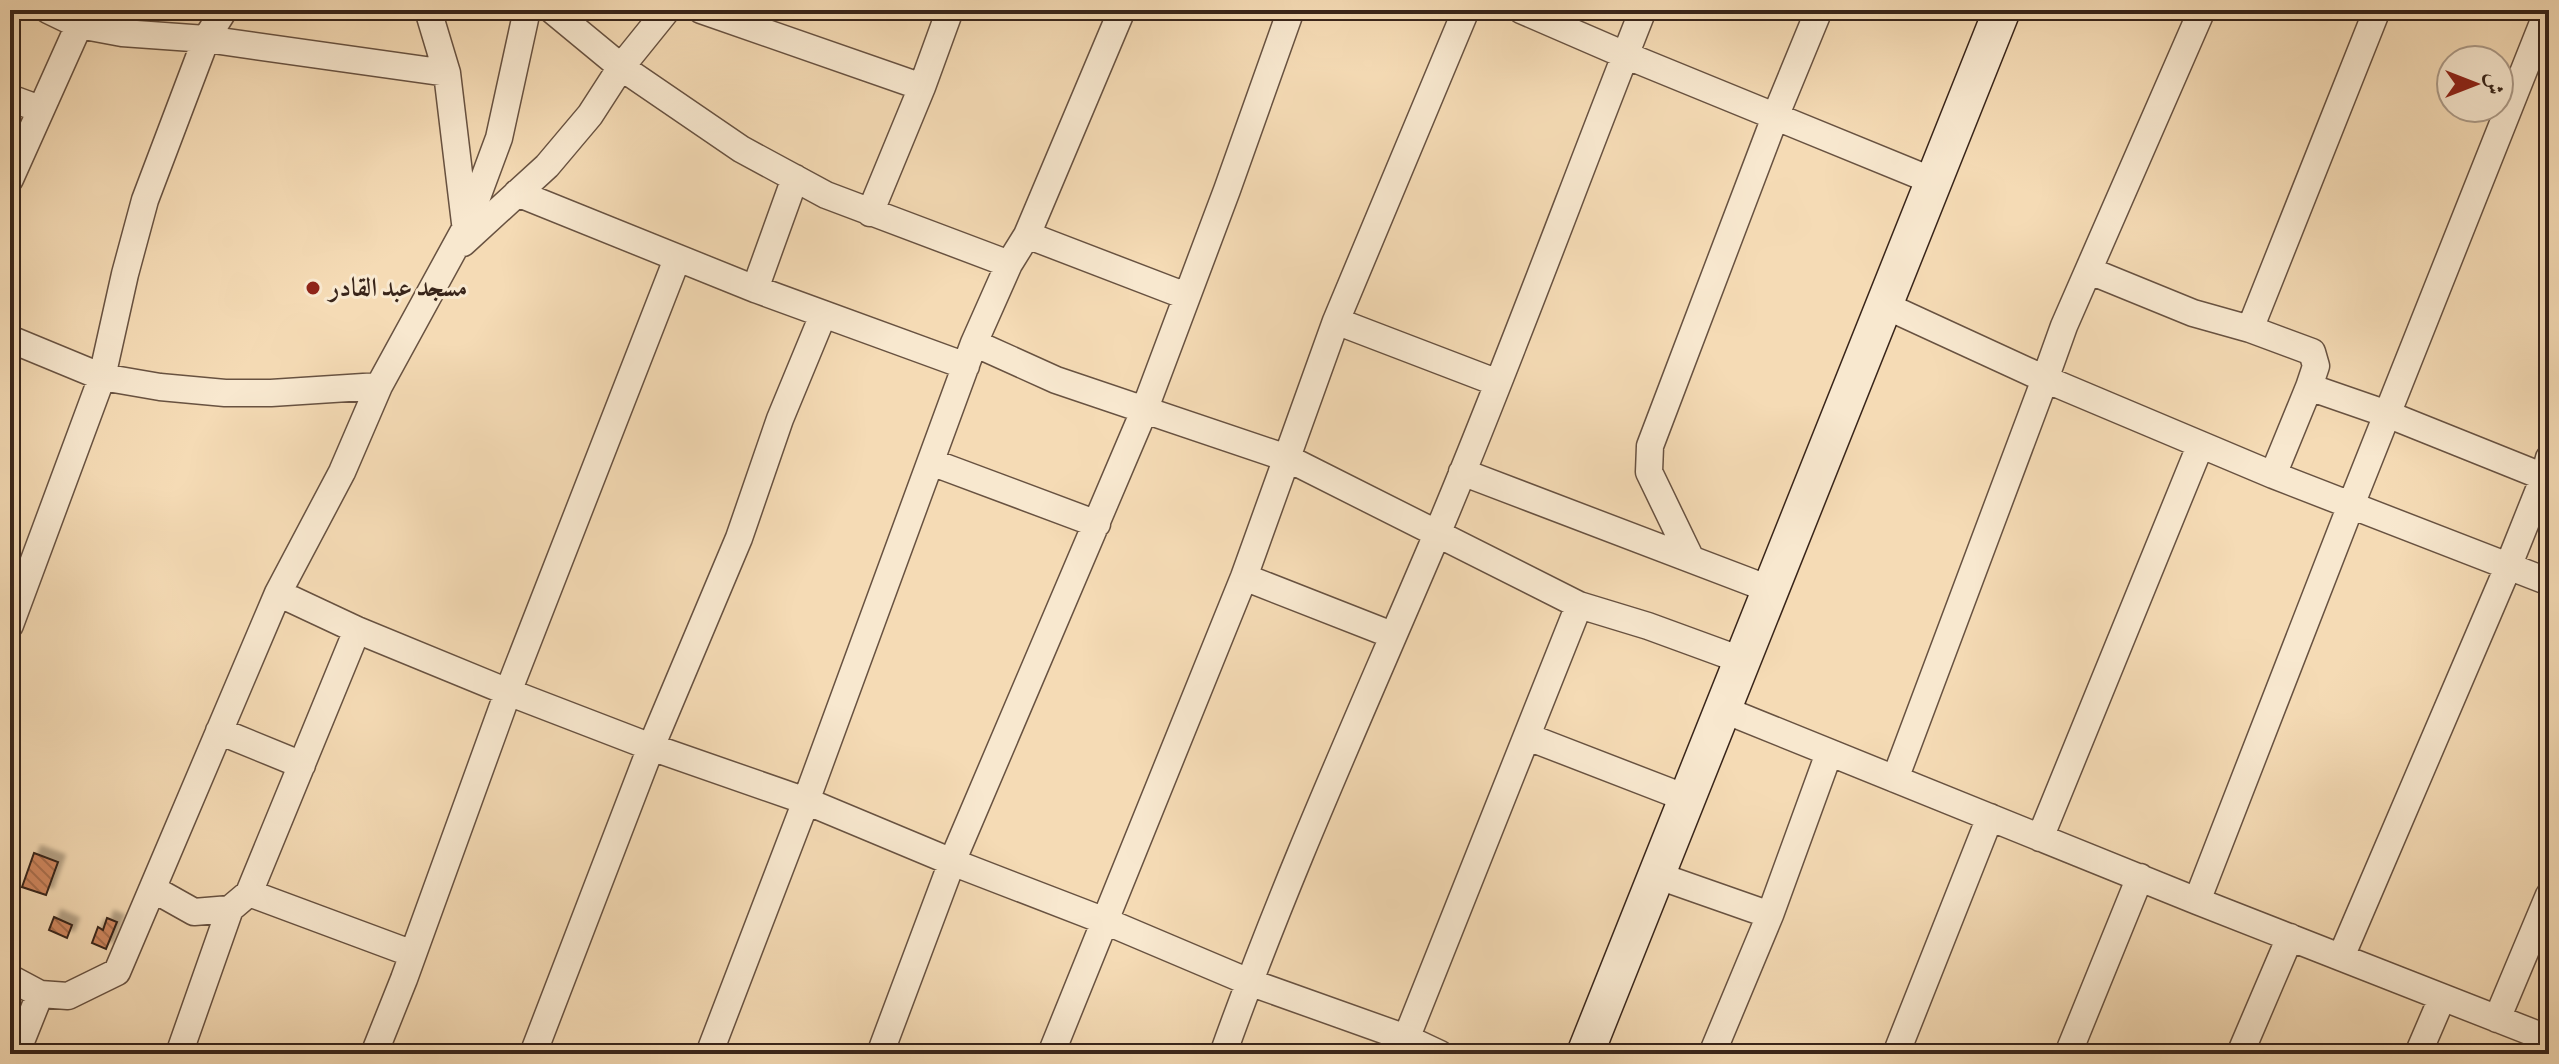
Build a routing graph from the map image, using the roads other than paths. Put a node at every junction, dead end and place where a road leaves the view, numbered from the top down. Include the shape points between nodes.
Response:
1 (48, 10) edge
2 (224, 10) edge
3 (428, 10) edge
4 (527, 10) edge
5 (552, 10) edge
6 (667, 10) edge
7 (701, 10) edge
8 (950, 10) edge
9 (1122, 10) edge
10 (1291, 10) edge
11 (1466, 10) edge
12 (1521, 10) edge
13 (1643, 10) edge
14 (1819, 10) edge
15 (2002, 10) edge
16 (2202, 10) edge
17 (2377, 10) edge
18 (2548, 10) edge
19 (768, 21) edge
20 (79, 25) junction
21 (206, 39) junction
22 (1625, 55) junction
23 (621, 67) junction
24 (447, 73) junction
25 (922, 87) junction
26 (10, 98) edge
27 (40, 109) junction
28 (1775, 117) junction
29 (795, 178) junction
30 (10, 179) edge
31 (1933, 181) junction
32 (517, 193) junction
33 (870, 213) junction
34 (1027, 235) junction
35 (460, 239) junction
36 (677, 259) junction
37 (1009, 264) junction
38 (2090, 271) junction
39 (755, 289) junction
40 (1186, 296) junction
41 (1884, 305) junction
42 (823, 315) junction
43 (1336, 321) junction
44 (2250, 329) junction
45 (10, 339) edge
46 (970, 354) junction
47 (102, 377) junction
48 (2045, 379) junction
49 (1498, 383) junction
50 (379, 386) junction
51 (2309, 387) junction
52 (1144, 411) junction
53 (2387, 414) junction
54 (2200, 446) junction
55 (1287, 458) junction
56 (931, 462) junction
57 (2547, 471) edge
58 (1462, 472) junction
59 (2273, 475) junction
60 (2351, 505) junction
61 (1097, 524) junction
62 (1436, 535) junction
63 (1690, 557) junction
64 (2508, 567) junction
65 (1244, 577) junction
66 (2549, 582) edge
67 (1769, 589) junction
68 (278, 593) junction
69 (1579, 605) junction
70 (10, 625) edge
71 (357, 630) junction
72 (1392, 635) junction
73 (1741, 660) junction
74 (508, 692) junction
75 (1722, 709) junction
76 (219, 731) junction
77 (1528, 737) junction
78 (651, 747) junction
79 (1829, 753) junction
80 (302, 765) junction
81 (1895, 779) junction
82 (1686, 798) junction
83 (806, 801) junction
84 (1990, 817) junction
85 (2040, 838) junction
86 (952, 862) junction
87 (1656, 875) junction
88 (2140, 877) junction
89 (153, 889) junction
90 (2549, 895) edge
91 (240, 901) junction
92 (2197, 901) junction
93 (1770, 915) junction
94 (1105, 921) junction
95 (2290, 937) junction
96 (413, 954) junction
97 (2341, 957) junction
98 (10, 978) edge
99 (1249, 982) junction
100 (40, 994) junction
101 (2442, 998) junction
102 (2497, 1019) junction
103 (2549, 1039) edge
104 (1403, 1046) edge
105 (16, 1054) edge
106 (179, 1054) edge
107 (374, 1054) edge
108 (533, 1054) edge
109 (709, 1054) edge
110 (880, 1054) edge
111 (1051, 1054) edge
112 (1223, 1054) edge
113 (1440, 1054) edge
114 (1585, 1054) edge
115 (1712, 1054) edge
116 (1896, 1054) edge
117 (2068, 1054) edge
118 (2240, 1054) edge
119 (2418, 1054) edge

1 - 20 street
2 - 21 street
3 - 24 street
4 - 35 street via 499,138
5 - 23 street
6 - 23 street
7 - 19 street
8 - 25 street
9 - 34 street
10 - 40 street
11 - 43 street
12 - 22 street
13 - 22 street
14 - 28 street
15 - 31 street
16 - 38 street
17 - 44 street
18 - 53 street
19 - 25 street
20 - 21 street
20 - 27 street
21 - 24 street
21 - 47 street via 145,200
22 - 28 street
22 - 49 street
23 - 29 street via 741,149
23 - 32 street via 590,115
24 - 35 street
25 - 33 street
26 - 27 street
27 - 30 street
28 - 31 street
28 - 63 street via 1650,446 1649,472
29 - 33 street
29 - 39 street
31 - 41 street
32 - 35 street
32 - 36 street
33 - 37 street
34 - 37 street
34 - 40 street
35 - 50 street
36 - 39 street
36 - 74 street
37 - 46 street
38 - 44 street via 2193,313
38 - 48 street
39 - 42 street
40 - 52 street
41 - 48 street
41 - 67 street
42 - 46 street
42 - 78 street via 739,538
43 - 49 street
43 - 55 street
44 - 51 street via 2312,352 2316,366
45 - 47 street
46 - 52 street
46 - 56 street
47 - 50 street via 225,393
47 - 70 street
48 - 54 street
48 - 81 street
49 - 58 street
50 - 68 street via 342,472
51 - 53 street
51 - 59 street
52 - 55 street
52 - 61 street
53 - 57 street
53 - 60 street
54 - 59 street
54 - 85 street
55 - 62 street
55 - 65 street
56 - 61 street
56 - 83 street
57 - 64 street
58 - 62 street
58 - 63 street
59 - 60 street
60 - 64 street
60 - 92 street
61 - 86 street
62 - 69 street
62 - 72 street
63 - 67 street
64 - 66 street
64 - 97 street
65 - 72 street
65 - 94 street
67 - 73 street
68 - 71 street
68 - 76 street
69 - 73 street
69 - 77 street
71 - 74 street
71 - 80 street
72 - 99 street
73 - 75 street
74 - 78 street
74 - 96 street
75 - 79 street
75 - 82 street
76 - 80 street
76 - 89 street
77 - 82 street
77 - 104 street
78 - 83 street
78 - 108 street
79 - 81 street
79 - 93 street
80 - 91 street
81 - 84 street
82 - 87 street
83 - 86 street
83 - 109 street
84 - 85 street
84 - 116 street
85 - 88 street
86 - 94 street
86 - 110 street
87 - 93 street
87 - 114 street
88 - 92 street
88 - 117 street
89 - 91 street via 194,912
89 - 100 street via 117,972 68,996
90 - 102 street
91 - 96 street
91 - 106 street
92 - 95 street
93 - 115 street
94 - 99 street
94 - 111 street
95 - 97 street
95 - 118 street
96 - 107 street
97 - 101 street
98 - 100 street
99 - 104 street
99 - 112 street
100 - 105 street
101 - 102 street
101 - 119 street
102 - 103 street
104 - 113 street

